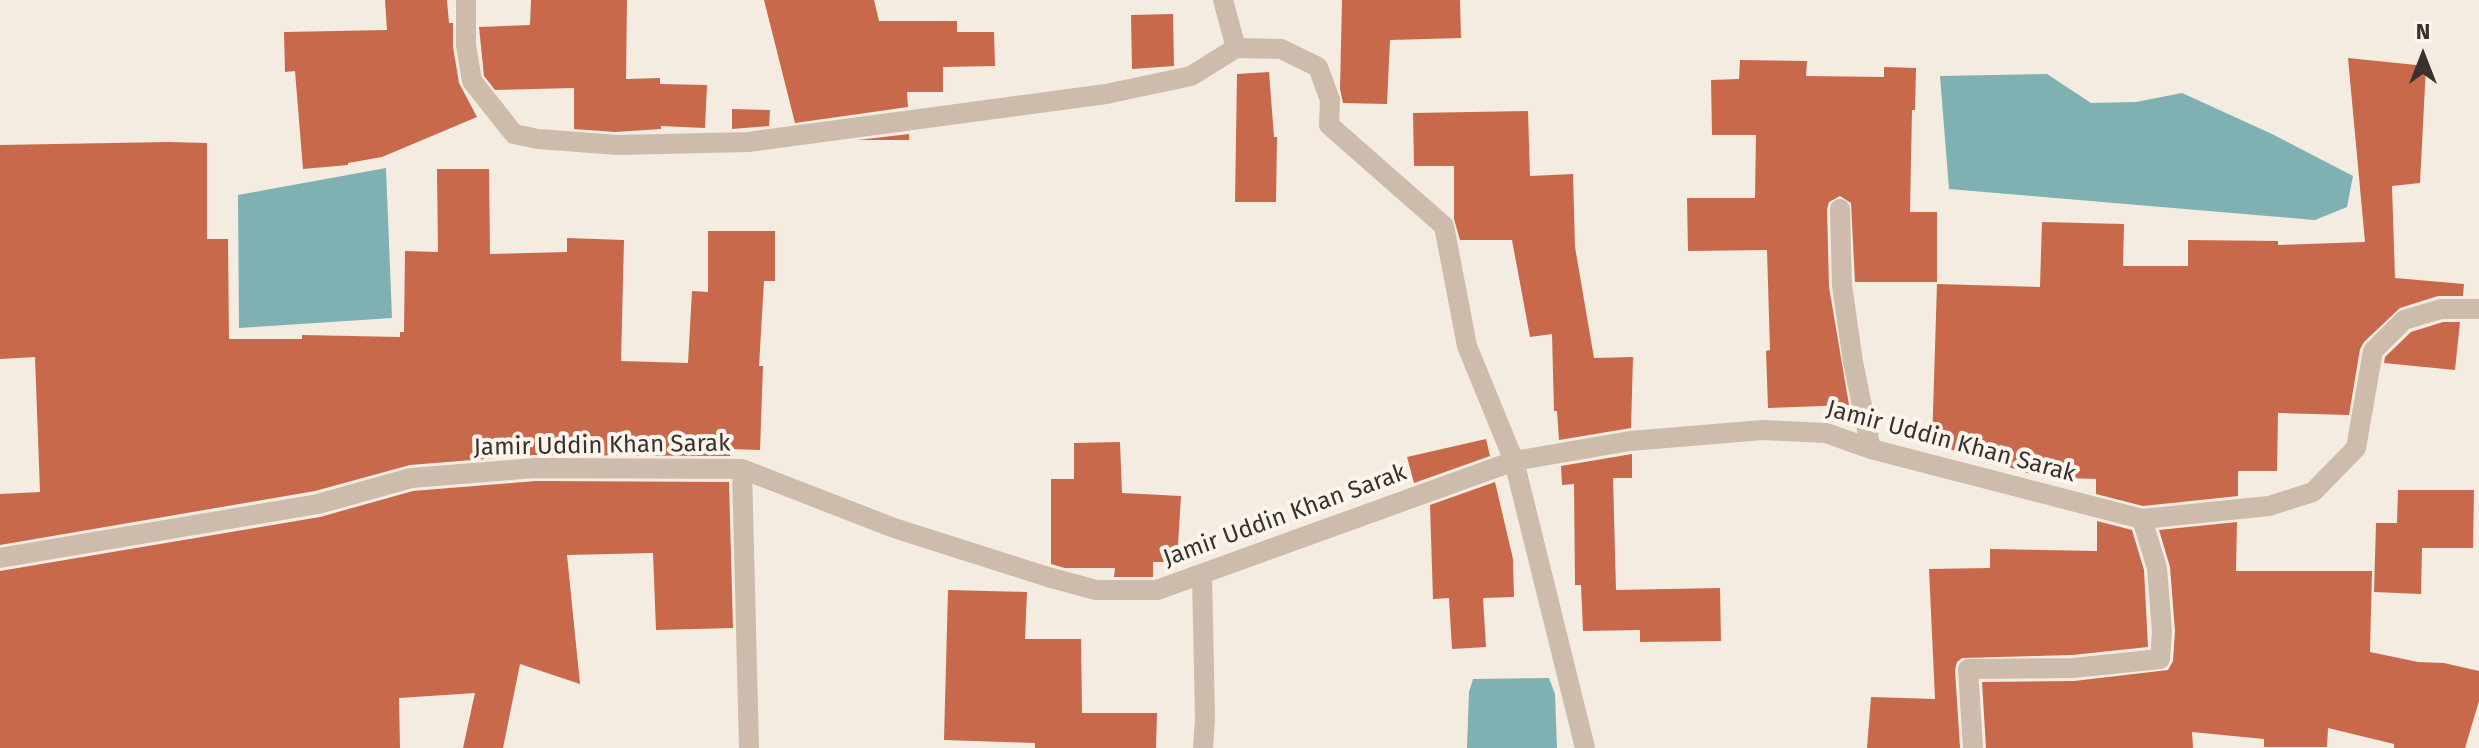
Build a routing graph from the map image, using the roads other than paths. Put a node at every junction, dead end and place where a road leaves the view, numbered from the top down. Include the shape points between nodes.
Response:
1 (466, 0) edge
2 (1223, 0) edge
3 (1236, 48) junction
4 (1840, 209) dead end
5 (2479, 309) edge
6 (1871, 449) junction
7 (1514, 461) junction
8 (742, 469) junction
9 (2142, 519) junction
10 (0, 558) edge
11 (1202, 574) junction
12 (749, 748) edge
13 (1203, 748) edge
14 (1585, 748) edge
15 (1973, 748) edge

1 - 3 street via 472,81 514,134 618,145 748,142 1106,94 1191,76
2 - 3 street
3 - 7 street via 1281,49 1318,67 1330,100 1329,125 1444,226 1467,346
4 - 6 street via 1842,285
5 - 9 street, Jamir Uddin Khan Sarak via 2441,309 2404,320 2373,351 2356,448 2313,492 2269,506
6 - 7 street, Jamir Uddin Khan Sarak via 1826,433 1763,430 1630,441
6 - 9 street, Jamir Uddin Khan Sarak
7 - 11 street, Jamir Uddin Khan Sarak
7 - 14 street
8 - 10 street, Jamir Uddin Khan Sarak via 535,468 411,478 318,504
8 - 11 street, Jamir Uddin Khan Sarak via 894,528 1096,590 1157,590
8 - 12 street
9 - 15 street via 2157,568 2160,659 2073,668 1968,669
11 - 13 street

